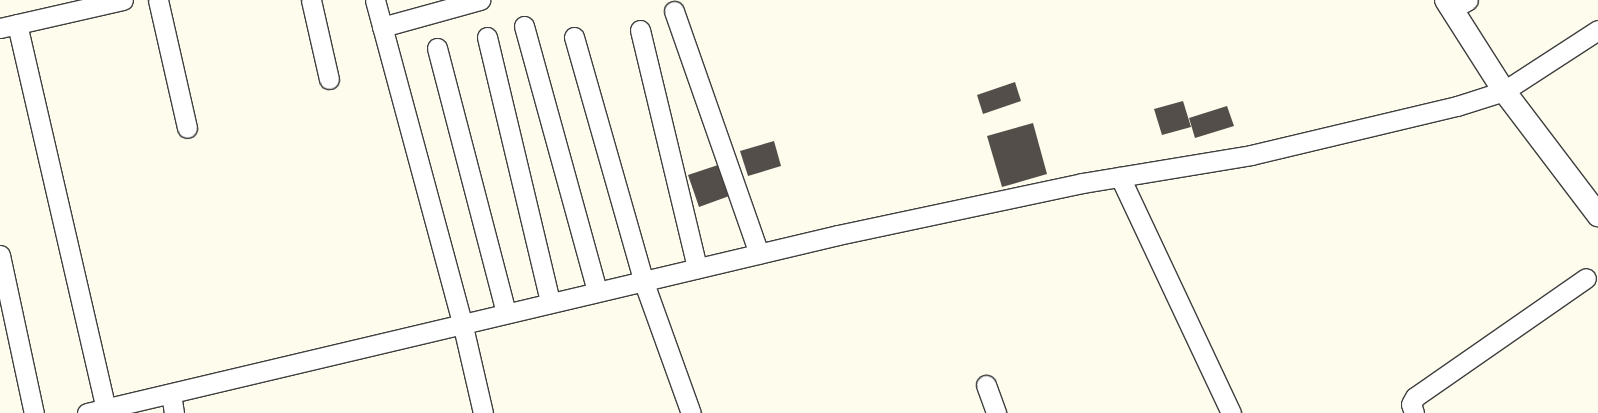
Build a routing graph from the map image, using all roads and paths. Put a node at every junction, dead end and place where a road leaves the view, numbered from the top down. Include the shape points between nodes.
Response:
1 (123, 0) edge
2 (158, 0) edge
3 (311, 0) edge
4 (375, 0) edge
5 (480, 0) edge
6 (1456, 3) edge
7 (674, 11) dead end
8 (8, 26) edge
9 (524, 26) dead end
10 (382, 27) junction
11 (640, 30) dead end
12 (1598, 30) edge
13 (487, 37) dead end
14 (574, 37) dead end
15 (437, 48) dead end
16 (329, 79) dead end
17 (1504, 91) junction
18 (187, 128) dead end
19 (1120, 177) junction
20 (1598, 215) edge
21 (759, 254) junction
22 (0, 255) edge
23 (697, 268) junction
24 (1586, 278) dead end
25 (643, 280) junction
26 (597, 291) junction
27 (550, 302) junction
28 (506, 312) junction
29 (462, 322) junction
30 (986, 384) dead end
31 (171, 394) junction
32 (94, 412) edge
33 (34, 413) edge
34 (174, 413) edge
35 (482, 413) edge
36 (691, 413) edge
37 (996, 413) edge
38 (1231, 413) edge
39 (1414, 413) edge

1 - 8 street
2 - 18 street
3 - 16 street
4 - 10 street
5 - 10 street
6 - 17 street
7 - 21 street
8 - 32 street
9 - 26 street
10 - 29 street
11 - 23 street
12 - 17 street
13 - 27 street
14 - 25 street
15 - 28 street
17 - 19 street via 1457,106 1251,156
17 - 20 street
19 - 21 street
19 - 38 street
21 - 23 street
22 - 33 street
23 - 25 street
24 - 39 street via 1412,400
25 - 26 street
25 - 36 street
26 - 27 street
27 - 28 street
28 - 29 street
29 - 31 street
29 - 35 street
30 - 37 street
31 - 32 street
31 - 34 street

